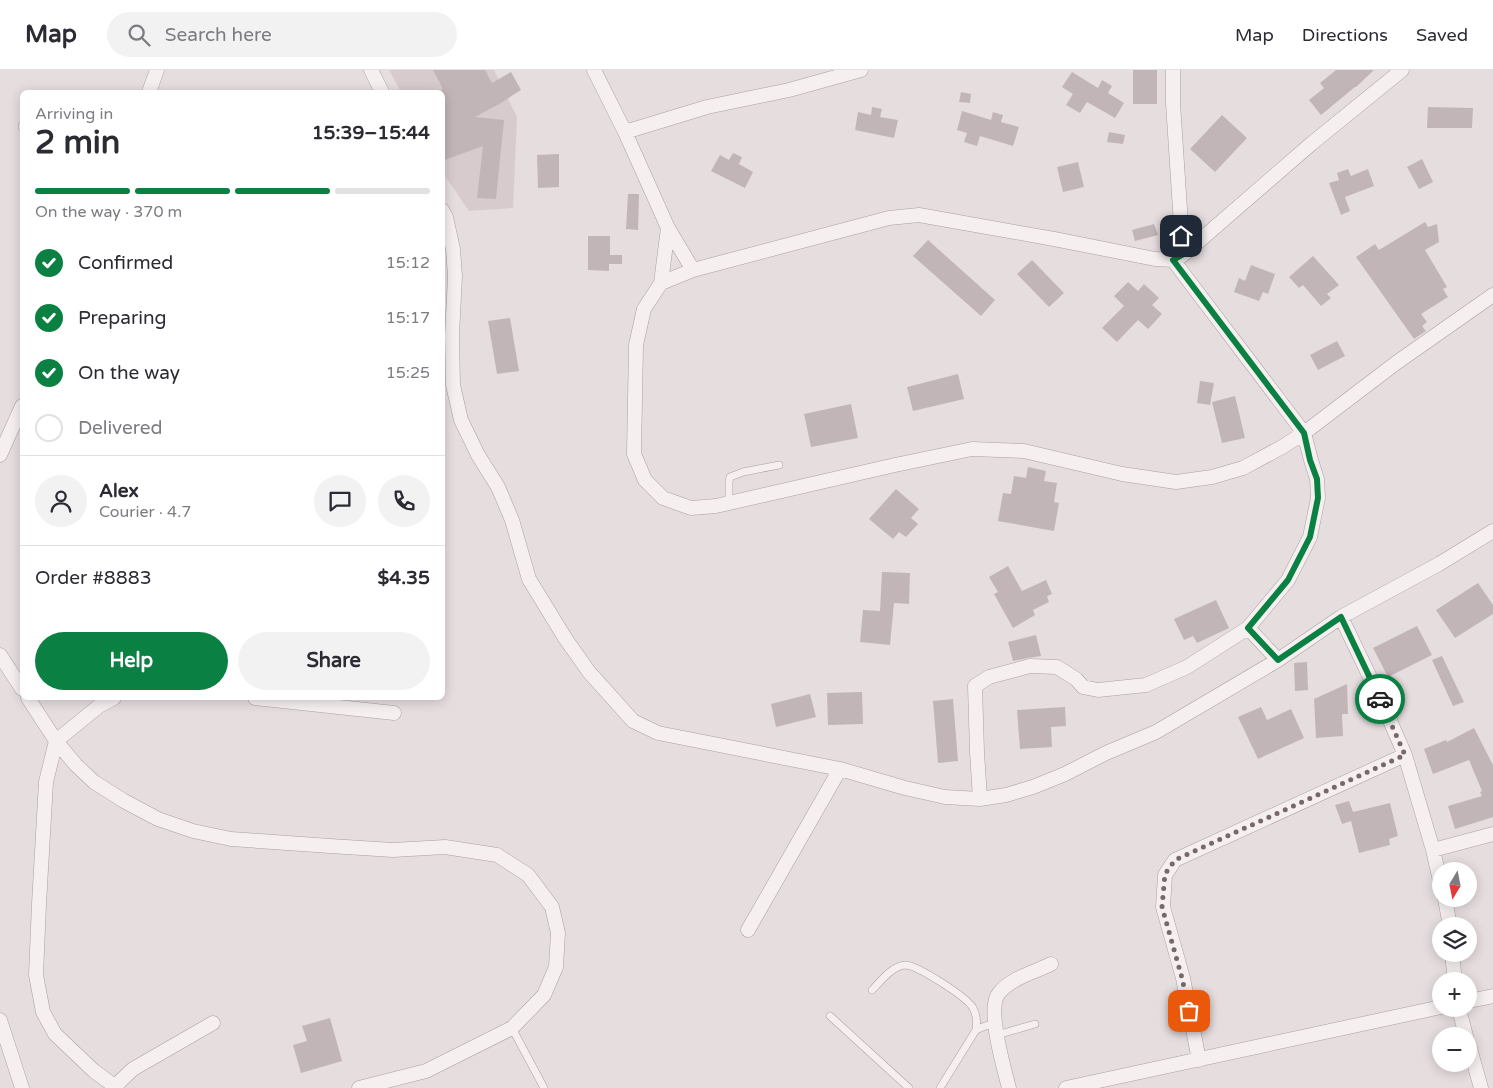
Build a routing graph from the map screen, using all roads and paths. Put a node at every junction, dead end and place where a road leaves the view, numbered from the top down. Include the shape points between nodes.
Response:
1 (157, 70) edge
2 (370, 70) edge
3 (594, 70) edge
4 (861, 70) edge
5 (1173, 70) edge
6 (1402, 70) edge
7 (150, 90) edge
8 (381, 90) edge
9 (625, 132) junction
10 (445, 215) edge
11 (668, 228) junction
12 (1178, 257) junction
13 (693, 270) junction
14 (661, 283) junction
15 (1493, 295) edge
16 (20, 410) edge
17 (1304, 433) junction
18 (0, 455) edge
19 (779, 465) dead end
20 (729, 504) junction
21 (1493, 531) edge
22 (1341, 617) junction
23 (1248, 628) junction
24 (0, 655) edge
25 (1278, 660) junction
26 (20, 687) edge
27 (29, 700) edge
28 (110, 700) edge
29 (274, 700) edge
30 (394, 713) dead end
31 (56, 741) junction
32 (1405, 755) junction
33 (840, 768) junction
34 (980, 799) junction
35 (1493, 834) edge
36 (1433, 850) junction
37 (1436, 862) edge
38 (748, 930) dead end
39 (1051, 964) dead end
40 (872, 990) dead end
41 (1493, 996) edge
42 (1477, 999) edge
43 (1432, 1009) edge
44 (830, 1016) dead end
45 (0, 1020) edge
46 (213, 1022) dead end
47 (1035, 1024) dead end
48 (512, 1028) junction
49 (996, 1029) junction
50 (976, 1030) junction
51 (1200, 1060) junction
52 (1477, 1072) edge
53 (116, 1087) edge
54 (22, 1088) edge
55 (359, 1088) edge
56 (544, 1088) edge
57 (909, 1088) edge
58 (940, 1088) edge
59 (1009, 1088) edge
60 (1066, 1088) edge
61 (1481, 1088) edge

1 - 7 street
2 - 8 street
3 - 9 street
4 - 9 street via 789,90 707,107
5 - 12 street
6 - 12 street
9 - 11 street
10 - 33 street via 453,248 453,385 461,420 498,487 512,520 529,579 589,672 633,721 658,733
11 - 13 street
11 - 14 street
12 - 13 street via 1155,259 919,214 889,218
12 - 17 street
13 - 14 street
14 - 20 street via 644,309 636,345 634,454 645,480 663,498 691,508
15 - 17 street
16 - 18 street
17 - 20 street via 1243,468 1176,482 1122,474 1024,451 972,449
17 - 23 street via 1317,479 1318,498 1310,537 1288,580
19 - 20 lane via 730,476
21 - 22 street
22 - 25 street
22 - 32 street
23 - 25 street
23 - 34 street via 1187,667 1146,685 1098,690 1083,687 1057,668 1030,666 989,677 975,686
24 - 26 street
25 - 34 street via 1156,732 1033,788
27 - 31 street
28 - 31 street
29 - 30 street
31 - 48 street via 94,782 158,818 193,831 231,839 330,846 393,850 445,847 497,855 513,864 528,875 552,907 558,933 556,967 544,995
31 - 53 street via 46,782 36,975 44,1012 55,1034
32 - 36 street
32 - 51 street via 1175,860 1165,874 1162,907
33 - 34 street via 904,788
33 - 38 street
35 - 36 street
36 - 37 street
39 - 49 street via 1017,980 998,994 994,1004
40 - 50 lane via 896,967 916,968 967,1000 977,1019
41 - 42 street
43 - 51 street
44 - 57 lane
45 - 54 street
46 - 53 street via 133,1069
47 - 49 lane
48 - 55 street via 426,1071
48 - 56 lane
49 - 50 lane via 985,1026
49 - 59 street
50 - 58 lane
51 - 60 street
52 - 61 street

